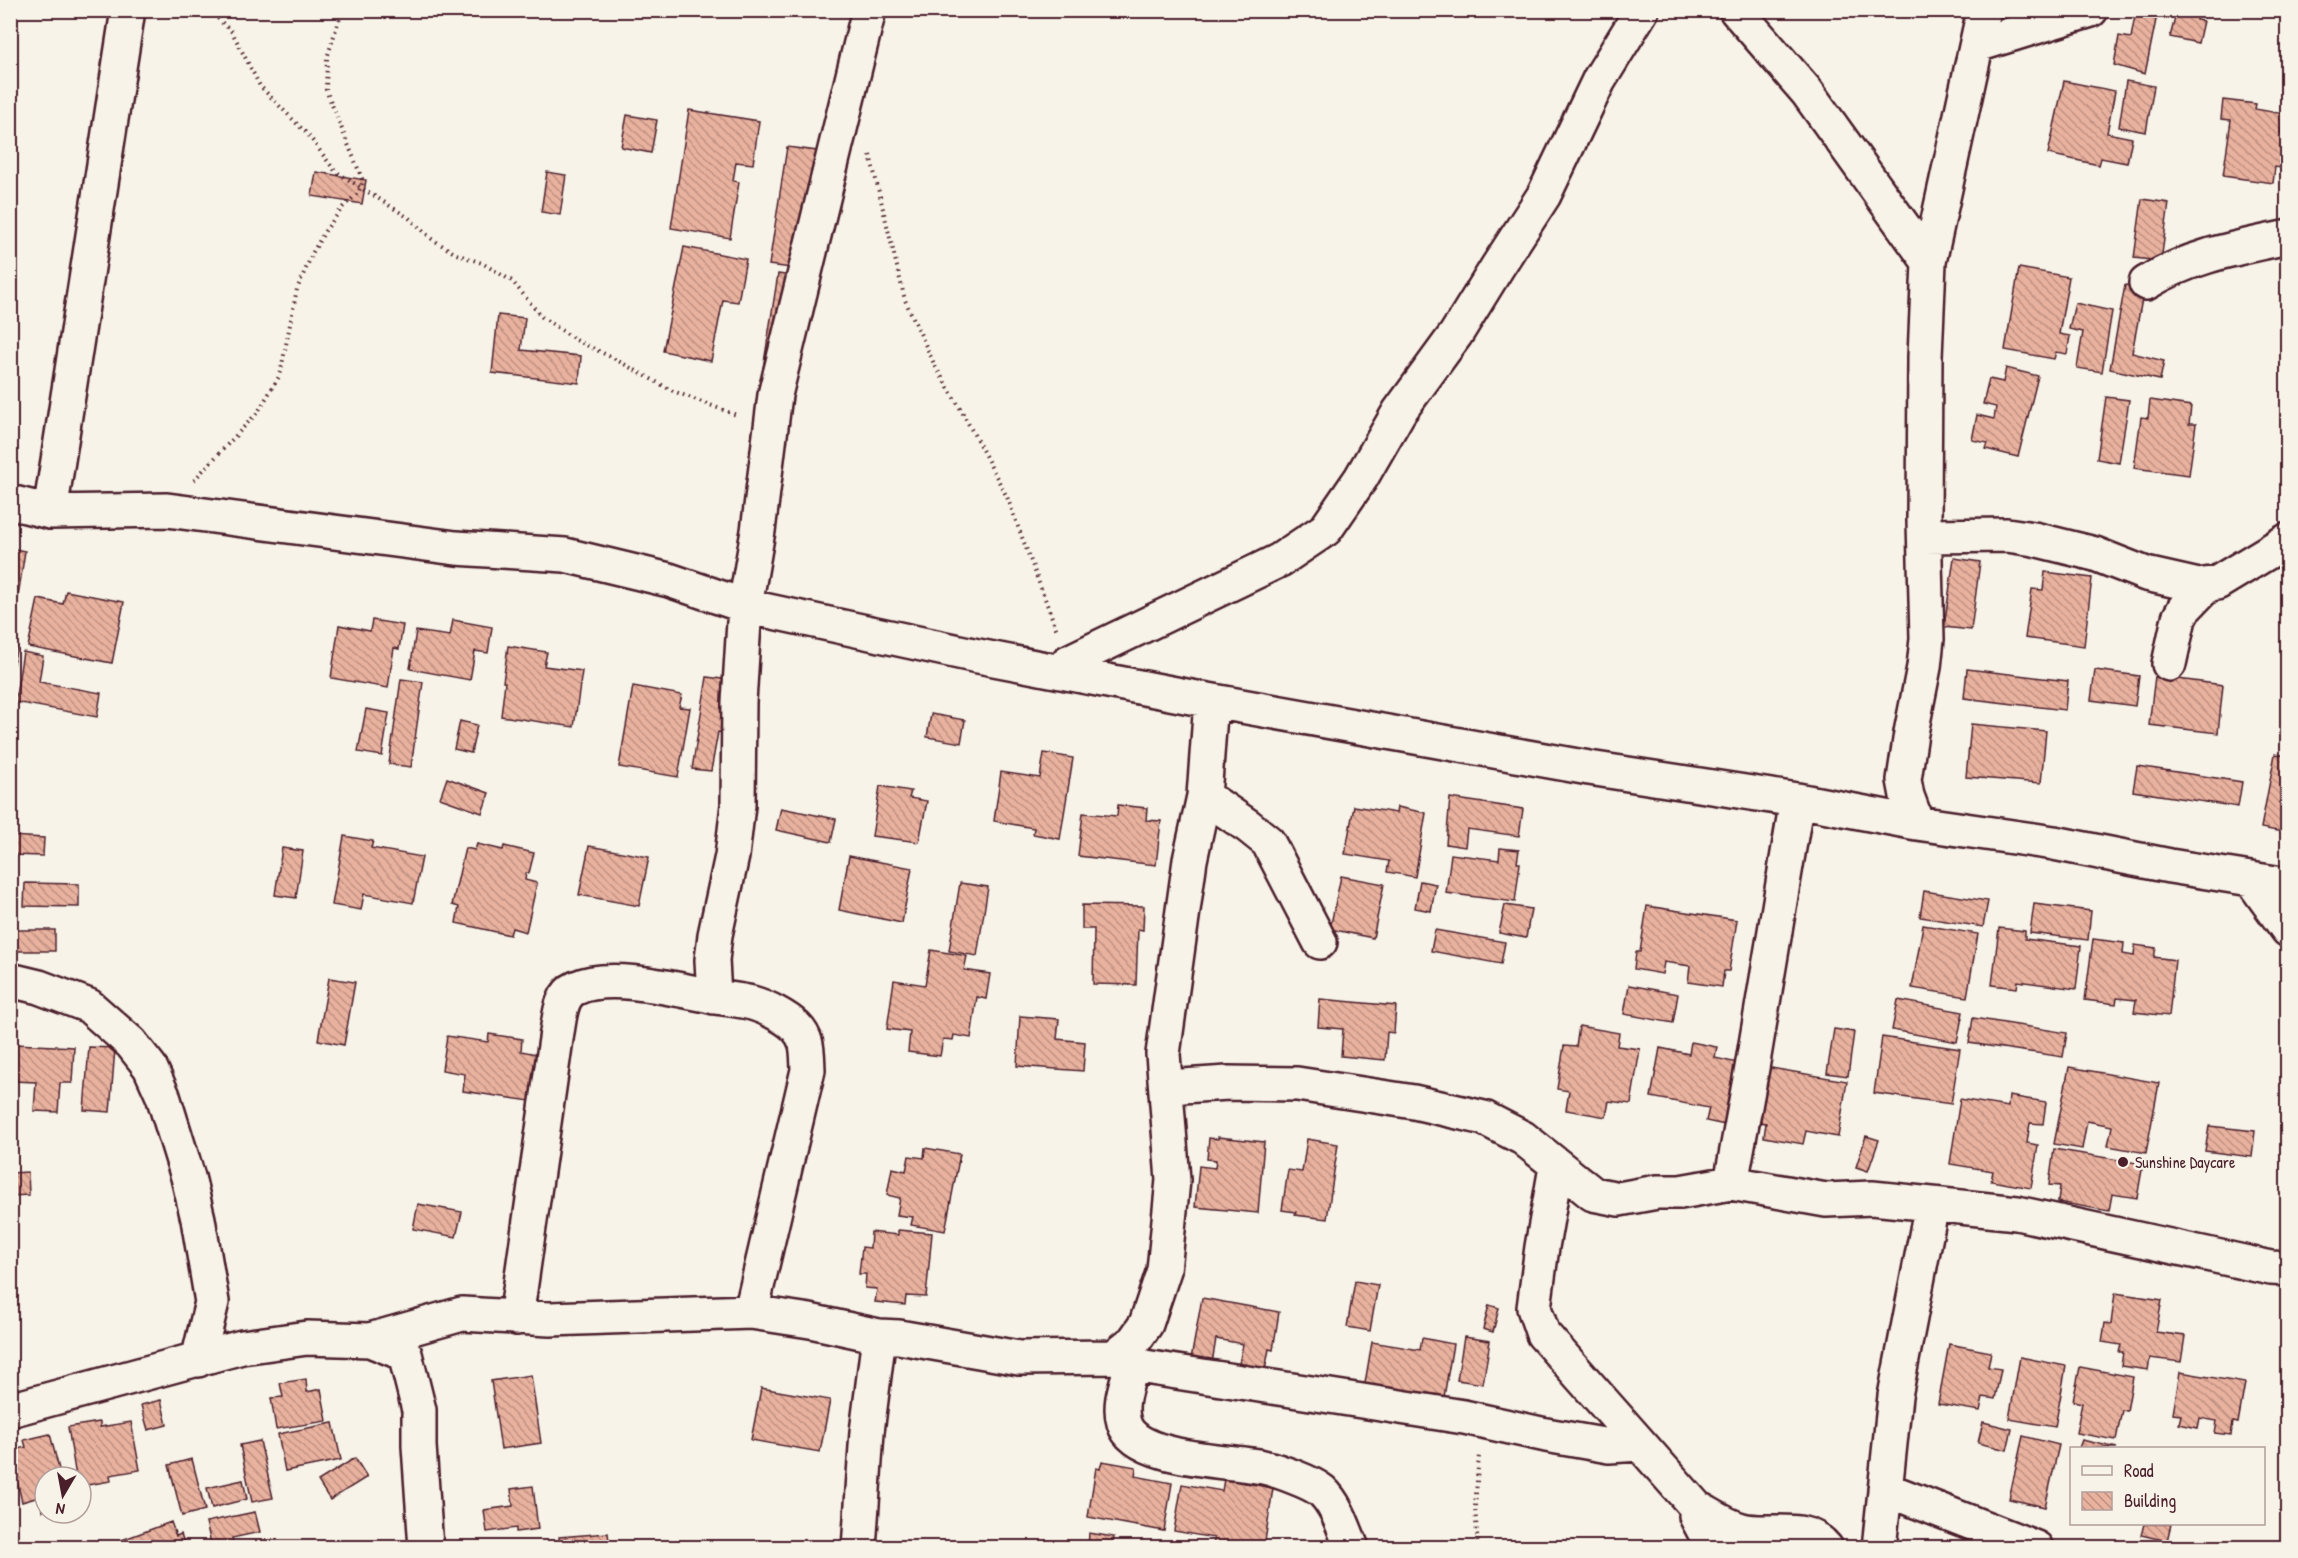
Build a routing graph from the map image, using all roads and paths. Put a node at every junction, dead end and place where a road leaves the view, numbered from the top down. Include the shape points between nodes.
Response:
1 (128, 10) edge
2 (209, 10) edge
3 (344, 10) edge
4 (869, 10) edge
5 (1641, 10) edge
6 (1736, 10) edge
7 (1984, 10) edge
8 (2091, 10) edge
9 (1977, 45) junction
10 (868, 149) dead end
11 (361, 188) junction
12 (2288, 237) edge
13 (1929, 262) junction
14 (2146, 283) dead end
15 (770, 431) junction
16 (10, 502) edge
17 (167, 510) junction
18 (50, 512) junction
19 (1925, 536) junction
20 (2288, 540) edge
21 (2207, 585) junction
22 (745, 606) junction
23 (1068, 662) joint
24 (2169, 664) dead end
25 (1211, 700) junction
26 (1204, 796) junction
27 (1797, 800) junction
28 (1917, 823) junction
29 (2251, 879) junction
30 (2288, 885) edge
31 (2288, 930) edge
32 (1320, 942) dead end
33 (10, 980) edge
34 (714, 997) junction
35 (1167, 1087) junction
36 (1556, 1167) junction
37 (1731, 1183) junction
38 (1932, 1204) junction
39 (2288, 1269) edge
40 (750, 1312) junction
41 (516, 1317) junction
42 (879, 1336) junction
43 (370, 1340) junction
44 (198, 1360) junction
45 (1123, 1361) junction
46 (10, 1410) edge
47 (1488, 1423) junction
48 (1639, 1444) junction
49 (1885, 1489) junction
50 (1696, 1507) junction
51 (426, 1548) edge
52 (860, 1548) edge
53 (1352, 1548) edge
54 (1478, 1548) edge
55 (1713, 1548) edge
56 (1826, 1548) edge
57 (1879, 1548) edge
58 (2036, 1548) edge

1 - 18 street
2 - 11 path via 232,32 260,86 309,136 335,171
3 - 11 path via 327,58 326,90 363,182
4 - 15 street via 778,383
5 - 23 street via 1599,80 1544,195 1326,529 1280,560
6 - 13 street via 1808,92
7 - 9 street
8 - 9 street
9 - 13 street
10 - 23 path via 905,300 935,366 1006,497
11 - 15 path via 456,254 482,263 512,281 542,317 576,340 673,391
11 - 17 path via 325,231 297,288 275,384 258,412
12 - 14 street via 2192,260 2169,268
13 - 19 street
15 - 22 street
16 - 18 street
17 - 18 street
17 - 22 street via 456,548 566,555 669,580
19 - 21 street via 2007,535 2034,539 2095,554 2179,583
19 - 28 street via 1927,639 1904,780
20 - 21 street via 2217,583
21 - 24 street via 2179,618
22 - 25 street
22 - 34 street via 738,805 715,935
25 - 26 street
25 - 27 street via 1589,768
26 - 32 street via 1268,842
26 - 35 street via 1190,860 1163,1054
27 - 28 street
27 - 37 street
28 - 29 street
29 - 30 street
29 - 31 street
33 - 44 street via 89,1006 150,1067 163,1095 188,1177 212,1302
34 - 40 street via 754,1004 778,1015 796,1026 807,1041 807,1070
34 - 41 street via 679,988 622,982 576,988 563,1001
35 - 36 street via 1297,1084 1414,1102 1484,1118 1523,1138
35 - 45 street via 1173,1180 1164,1270 1146,1324
36 - 37 street via 1593,1194 1619,1199
36 - 48 street via 1534,1308 1543,1334
37 - 38 street via 1826,1200 1872,1198
38 - 39 street via 2017,1213
38 - 49 street via 1895,1396
40 - 41 street via 621,1318
40 - 42 street
41 - 43 street via 462,1314
42 - 45 street via 1019,1358
42 - 52 street via 867,1432
43 - 44 street via 307,1338 242,1347
43 - 51 street via 405,1354 419,1410
44 - 46 street
45 - 47 street
45 - 53 street via 1124,1424 1130,1435 1169,1454 1262,1467 1322,1491
47 - 48 street via 1609,1446
47 - 54 path via 1476,1475
48 - 50 street
49 - 57 street
49 - 58 street
50 - 55 street via 1696,1516
50 - 56 street via 1743,1530 1812,1536

